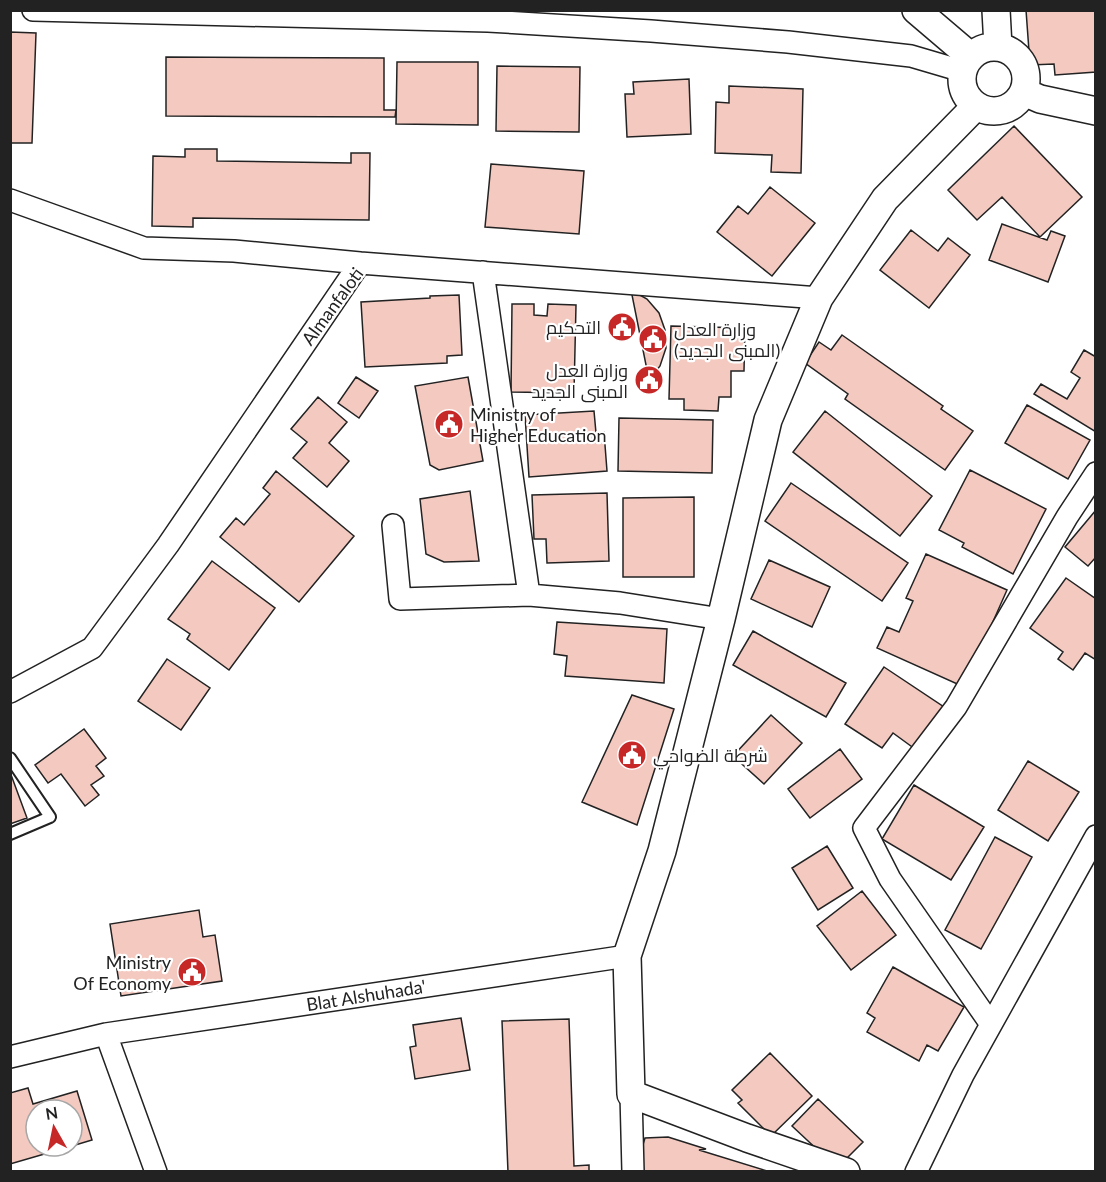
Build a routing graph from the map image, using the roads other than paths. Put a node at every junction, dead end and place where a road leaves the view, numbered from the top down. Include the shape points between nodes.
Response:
1 (33, 10) edge
2 (916, 10) edge
3 (996, 10) edge
4 (488, 16) edge
5 (998, 47) junction
6 (966, 63) junction
7 (1024, 92) junction
8 (976, 106) junction
9 (1095, 111) edge
10 (10, 200) edge
11 (360, 263) junction
12 (483, 272) junction
13 (819, 298) junction
14 (1095, 474) edge
15 (393, 525) dead end
16 (529, 595) junction
17 (721, 619) junction
18 (10, 692) edge
19 (10, 758) edge
20 (10, 834) edge
21 (1095, 836) edge
22 (627, 956) junction
23 (990, 1023) junction
24 (106, 1034) junction
25 (10, 1057) edge
26 (631, 1094) junction
27 (156, 1172) edge
28 (633, 1172) edge
29 (846, 1172) edge
30 (916, 1172) edge

1 - 4 street
2 - 6 street
3 - 5 street
4 - 6 street via 788,42
5 - 6 street via 978,50
5 - 7 street via 1016,55 1022,63 1026,72
6 - 8 street via 961,81 963,91
7 - 8 street via 1009,108 998,111
7 - 9 street
8 - 13 street via 885,200
10 - 11 street via 144,248 234,251
11 - 12 street, Almanfaloti
11 - 18 street, Almanfaloti via 168,545 92,648
12 - 13 street, Almanfaloti
12 - 16 street
13 - 17 street via 768,420
14 - 23 street via 956,707 864,828 890,879
15 - 16 street via 400,599
16 - 17 street via 621,603
17 - 22 street via 662,851
19 - 20 lane via 50,817
21 - 23 street
22 - 24 street, Blat Alshuhada'
22 - 26 street
23 - 30 street
24 - 25 street, Blat Alshuhada'
24 - 27 street
26 - 28 street
26 - 29 street

